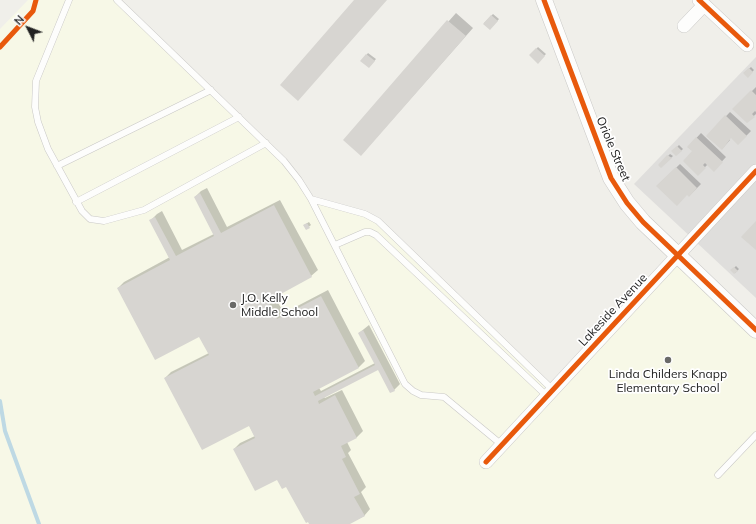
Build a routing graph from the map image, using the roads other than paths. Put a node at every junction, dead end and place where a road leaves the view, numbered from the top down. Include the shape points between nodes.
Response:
1 (69, 0) edge
2 (117, 0) edge
3 (544, 0) edge
4 (701, 2) edge
5 (684, 26) dead end
6 (747, 46) dead end
7 (211, 90) junction
8 (239, 117) junction
9 (266, 143) junction
10 (57, 166) junction
11 (756, 171) edge
12 (311, 198) junction
13 (76, 202) junction
14 (335, 245) junction
15 (677, 255) junction
16 (756, 330) edge
17 (550, 393) junction
18 (756, 435) edge
19 (502, 445) junction
20 (486, 462) dead end
21 (718, 474) dead end

1 - 10 lane via 36,81 35,108 38,122
2 - 7 lane
3 - 15 street, Oriole Street via 611,178 643,222
4 - 5 street
4 - 6 street
7 - 8 lane
7 - 10 lane
8 - 9 lane
8 - 13 lane
9 - 12 lane via 284,160
9 - 13 lane via 144,210 104,221 90,219
10 - 13 lane
11 - 15 street, Lakeside Avenue
12 - 14 lane
12 - 17 lane via 378,220
14 - 17 lane via 365,232 376,235
14 - 19 lane via 405,384 421,395 444,397
15 - 16 street, Oriole Street
15 - 17 street, Lakeside Avenue
17 - 19 street, Lakeside Avenue
18 - 21 lane
19 - 20 street, Lakeside Avenue

